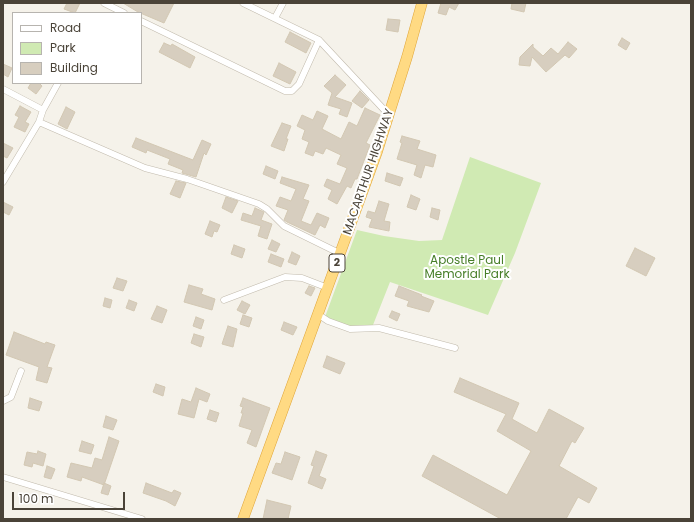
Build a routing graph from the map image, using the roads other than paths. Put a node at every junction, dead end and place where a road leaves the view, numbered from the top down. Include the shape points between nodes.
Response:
1 (104, 3) edge
2 (244, 3) edge
3 (283, 3) edge
4 (422, 3) edge
5 (122, 12) edge
6 (275, 18) junction
7 (142, 21) edge
8 (319, 40) junction
9 (57, 84) edge
10 (3, 89) edge
11 (43, 110) junction
12 (389, 115) junction
13 (39, 122) junction
14 (3, 182) edge
15 (341, 254) junction
16 (328, 288) junction
17 (224, 300) dead end
18 (319, 315) junction
19 (455, 348) dead end
20 (21, 371) dead end
21 (3, 401) edge
22 (3, 477) edge
23 (142, 519) edge
24 (242, 519) edge

1 - 5 street
2 - 6 street
3 - 6 street
4 - 12 highway, MACARTHUR HIGHWAY / 2
6 - 8 street
7 - 8 street via 285,91 292,91 299,84
8 - 12 street
9 - 11 street
10 - 11 street
11 - 13 street
12 - 15 highway, MACARTHUR HIGHWAY / 2
13 - 14 street
13 - 15 street via 145,168 187,179 259,204 284,226
15 - 16 highway, MACARTHUR HIGHWAY / 2
16 - 17 street via 302,278 285,277
16 - 18 highway, MACARTHUR HIGHWAY / 2
18 - 19 street via 350,329 379,328
18 - 24 highway, MACARTHUR HIGHWAY / 2 via 292,380
20 - 21 street via 10,396
22 - 23 street

